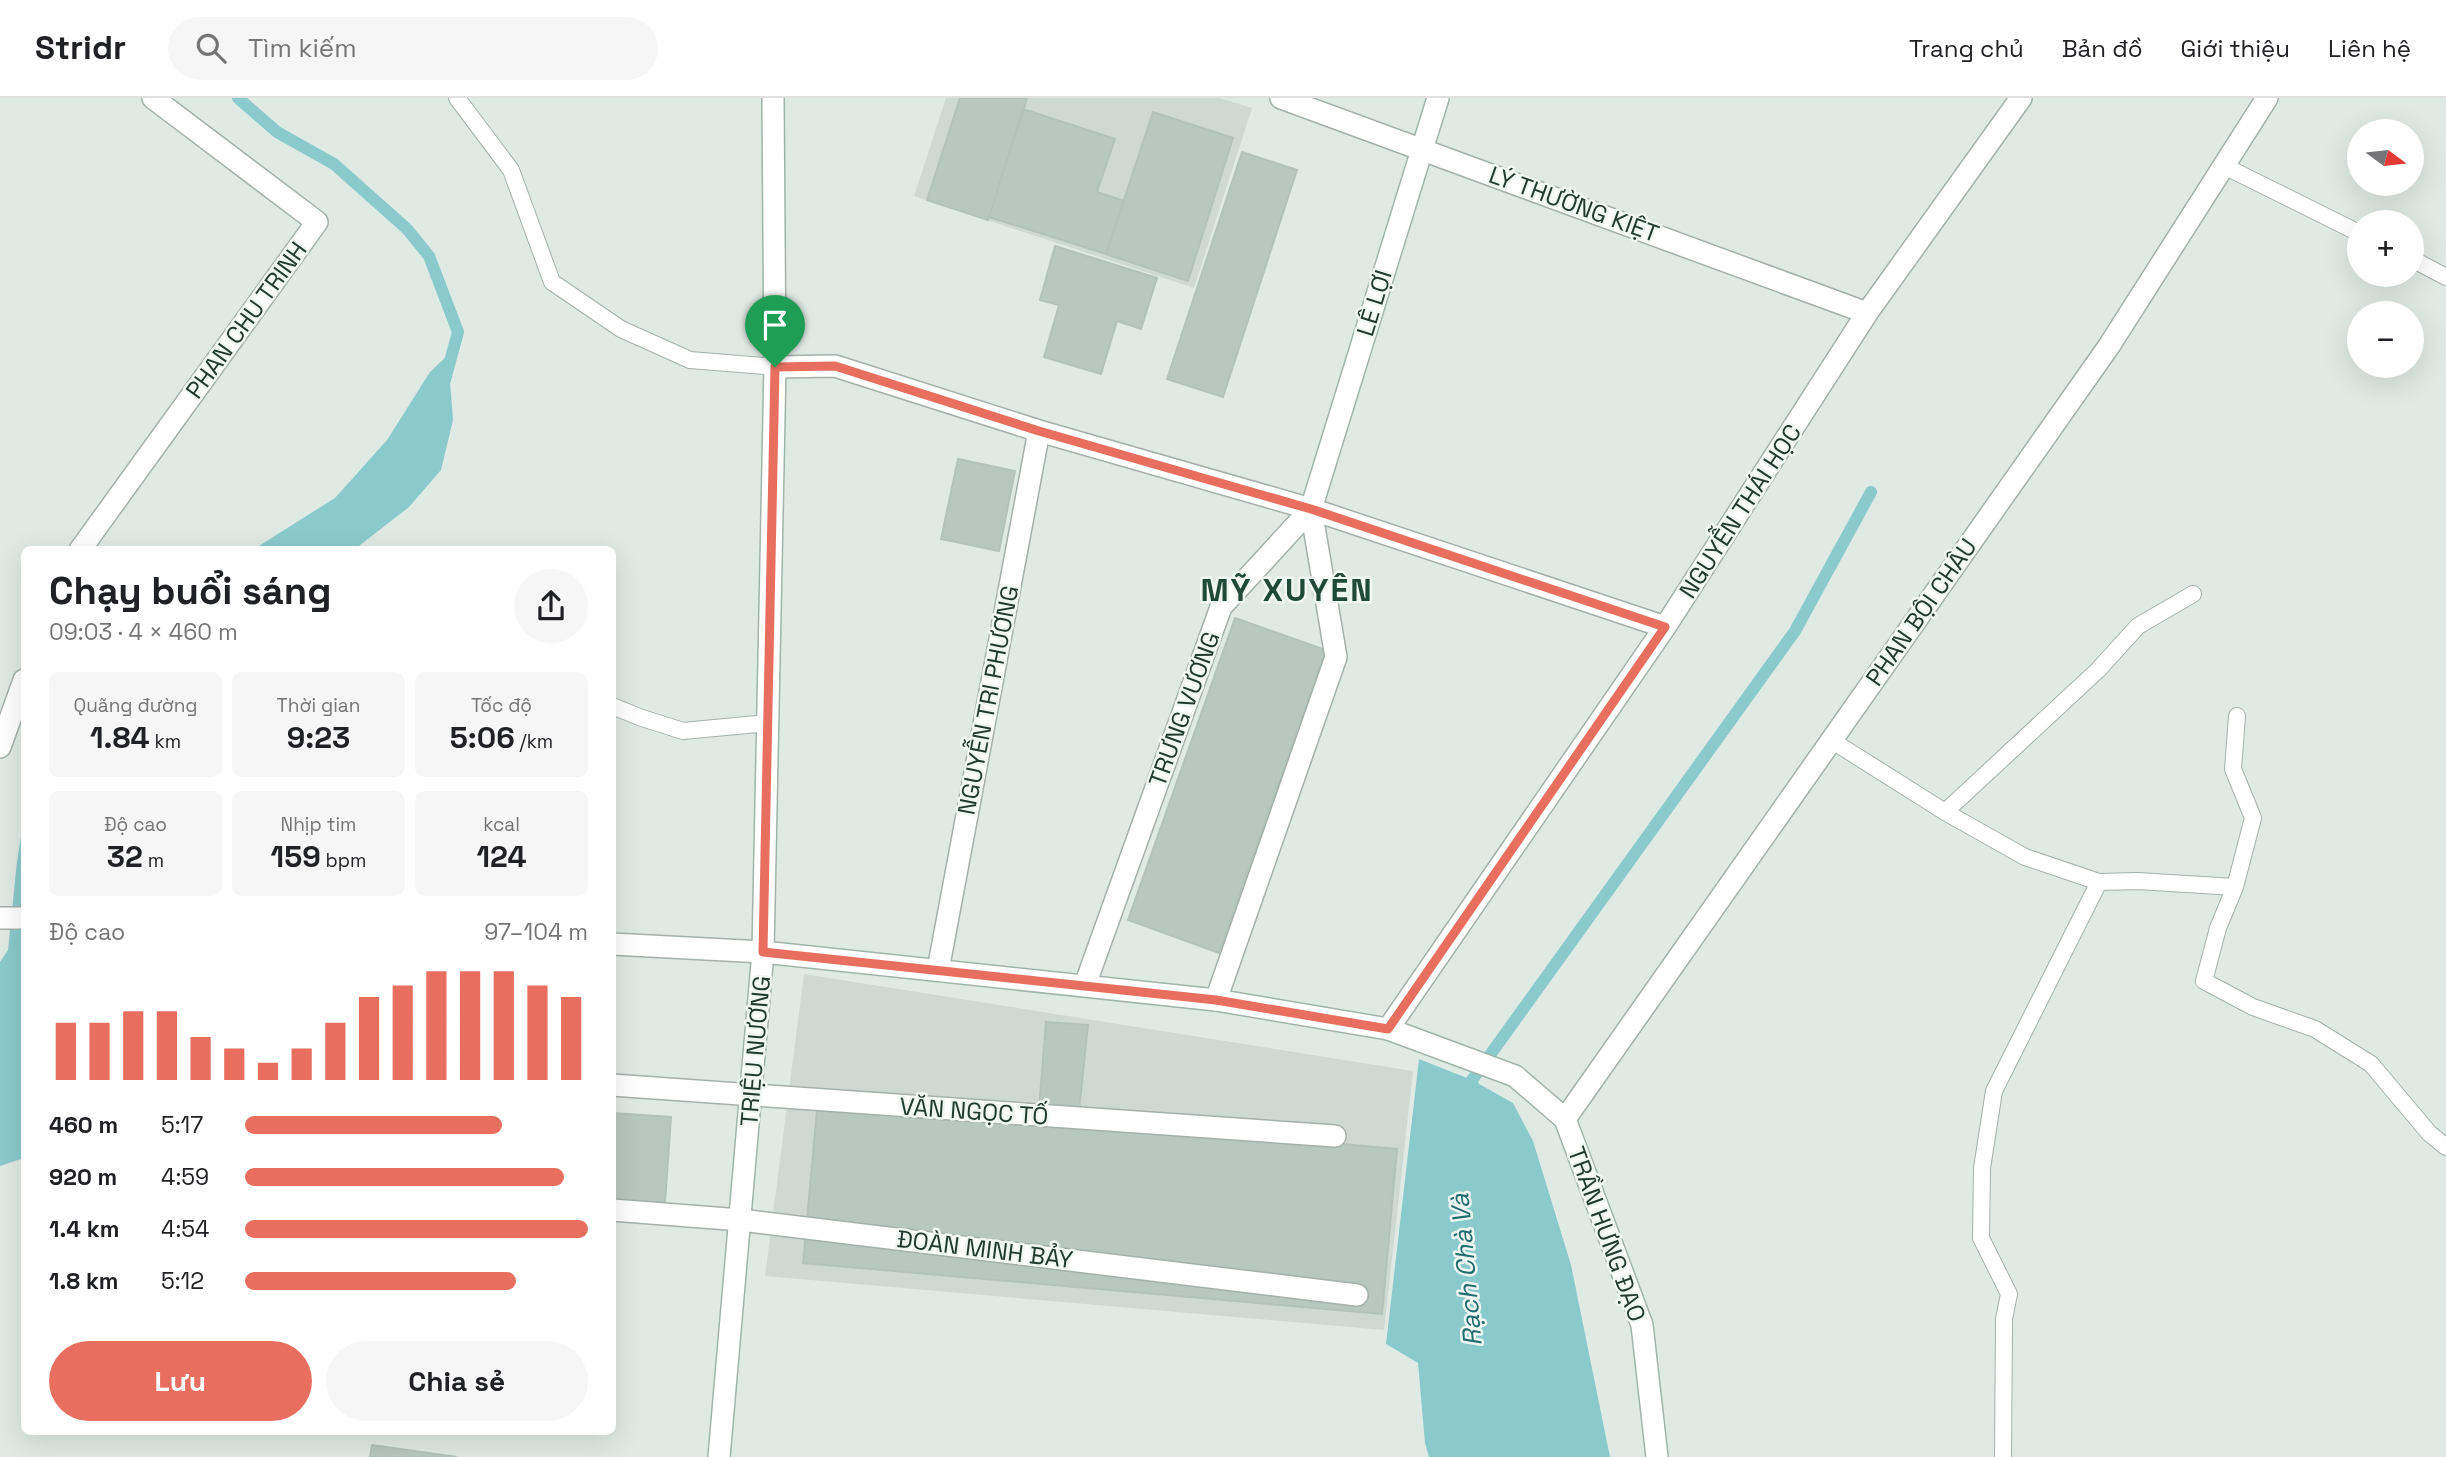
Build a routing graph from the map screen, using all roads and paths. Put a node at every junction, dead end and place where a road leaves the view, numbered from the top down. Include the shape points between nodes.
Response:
1 (153, 98) edge
2 (457, 98) edge
3 (774, 98) edge
4 (1281, 98) edge
5 (1438, 98) edge
6 (2021, 98) edge
7 (2267, 98) edge
8 (1422, 148) junction
9 (2224, 166) junction
10 (2347, 227) edge
11 (2424, 266) edge
12 (2446, 277) edge
13 (1867, 313) junction
14 (775, 367) junction
15 (1039, 431) junction
16 (1311, 509) junction
17 (83, 546) edge
18 (2193, 594) dead end
19 (1665, 627) junction
20 (21, 688) edge
21 (616, 708) edge
22 (2237, 716) dead end
23 (768, 723) junction
24 (1831, 740) junction
25 (0, 747) edge
26 (1945, 812) junction
27 (2099, 881) junction
28 (2235, 887) junction
29 (0, 918) edge
30 (21, 918) edge
31 (616, 944) edge
32 (763, 952) junction
33 (938, 970) junction
34 (1085, 985) junction
35 (1216, 1000) junction
36 (1388, 1029) junction
37 (616, 1085) edge
38 (752, 1096) junction
39 (1565, 1119) junction
40 (1335, 1136) dead end
41 (2446, 1147) edge
42 (616, 1210) edge
43 (741, 1220) junction
44 (1357, 1295) dead end
45 (719, 1457) edge
46 (1657, 1457) edge
47 (2003, 1457) edge

1 - 17 street, PHAN CHU TRINH via 317,222
2 - 14 lane via 511,170 552,282 621,329 690,360
3 - 14 street, TRIỆU NƯƠNG
4 - 8 street, LÝ THƯỜNG KIỆT
5 - 8 street, LÊ LỢI
6 - 13 street, NGUYỄN THÁI HỌC
7 - 9 street, PHAN BỘI CHÂU
8 - 13 street, LÝ THƯỜNG KIỆT
8 - 16 street, LÊ LỢI
9 - 10 lane
9 - 24 street, PHAN BỘI CHÂU via 2109,346
11 - 12 lane
13 - 19 street, NGUYỄN THÁI HỌC
14 - 15 street via 835,366
14 - 23 street, TRIỆU NƯƠNG
15 - 16 street
15 - 33 street, NGUYỄN TRI PHƯƠNG
16 - 19 street
16 - 34 street, TRƯNG VƯƠNG via 1221,607
16 - 35 street via 1336,657
18 - 26 lane via 2138,626 2098,670
19 - 36 street, NGUYỄN THÁI HỌC
20 - 25 street
21 - 23 lane via 683,731
22 - 28 lane via 2233,769 2253,818
23 - 32 street, TRIỆU NƯƠNG
24 - 26 lane
24 - 39 street, PHAN BỘI CHÂU
26 - 27 lane via 2025,857
27 - 28 lane
27 - 47 lane via 1994,1091 1982,1168 1981,1238 2009,1294 2004,1319
28 - 41 lane via 2204,981 2253,1007 2315,1028 2371,1064
29 - 30 street
31 - 32 street
32 - 33 street
32 - 38 street, TRIỆU NƯƠNG
33 - 34 street
34 - 35 street
35 - 36 street
36 - 39 street, TRẦN HƯNG ĐẠO via 1515,1076
37 - 38 street, VĂN NGỌC TỐ
38 - 40 street, VĂN NGỌC TỐ
38 - 43 street, TRIỆU NƯƠNG
39 - 46 street, TRẦN HƯNG ĐẠO via 1642,1325
42 - 43 street, ĐOÀN MINH BẢY
43 - 44 street, ĐOÀN MINH BẢY
43 - 45 street, TRIỆU NƯƠNG

